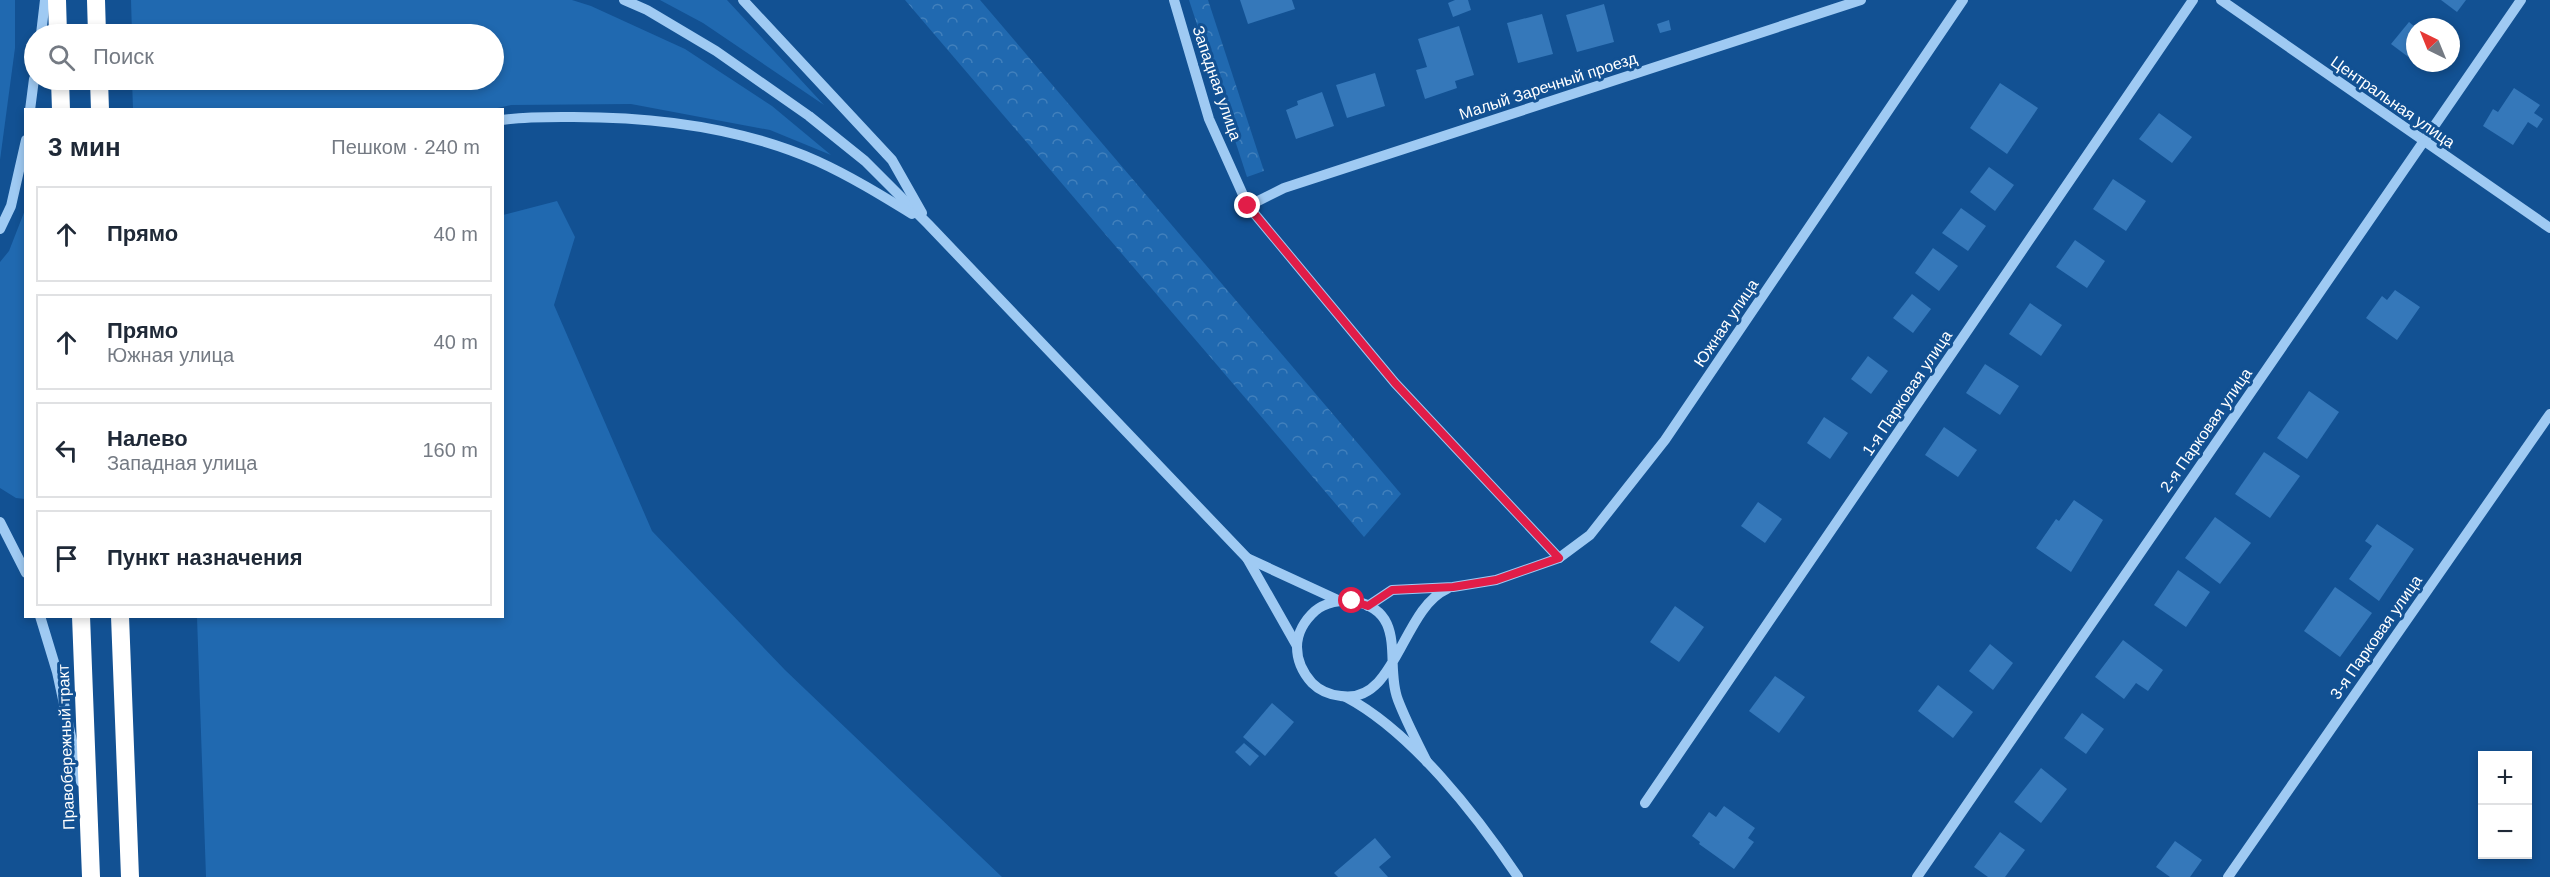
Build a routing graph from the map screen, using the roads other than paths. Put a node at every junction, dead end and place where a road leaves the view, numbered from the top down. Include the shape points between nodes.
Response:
1 (45, 0) edge
2 (57, 0) edge
3 (96, 0) edge
4 (624, 0) edge
5 (743, 0) edge
6 (1174, 0) edge
7 (1861, 0) edge
8 (1963, 0) edge
9 (2193, 0) edge
10 (2221, 0) edge
11 (2521, 0) edge
12 (42, 24) edge
13 (58, 24) edge
14 (97, 24) edge
15 (33, 90) edge
16 (60, 90) edge
17 (99, 90) edge
18 (30, 108) edge
19 (61, 108) edge
20 (100, 108) edge
21 (504, 120) edge
22 (2423, 141) junction
23 (24, 149) edge
24 (1248, 206) junction
25 (928, 224) junction
26 (2550, 228) edge
27 (0, 229) edge
28 (2550, 414) edge
29 (0, 522) edge
30 (1246, 558) junction
31 (1559, 558) junction
32 (24, 569) edge
33 (1453, 587) junction
34 (1340, 601) junction
35 (1368, 606) junction
36 (41, 618) edge
37 (81, 618) edge
38 (120, 618) edge
39 (1297, 646) junction
40 (1392, 660) junction
41 (1346, 697) junction
42 (1427, 762) junction
43 (1645, 803) dead end
44 (88, 818) junction
45 (91, 877) edge
46 (130, 877) edge
47 (1518, 877) edge
48 (1917, 877) edge
49 (2228, 877) edge

1 - 12 street
2 - 13 highway
3 - 14 highway
4 - 25 street via 716,51 809,116 865,161
5 - 25 street via 892,160
6 - 24 street, Западная улица via 1209,119
7 - 24 street, Малый Заречный проезд via 1284,188
8 - 31 street, Южная улица via 1665,440 1590,535
9 - 43 street, 1-я Парковая улица
10 - 22 street, Центральная улица
11 - 22 street, 2-я Парковая улица
15 - 18 street
16 - 19 highway
17 - 20 highway
21 - 25 street via 584,117 657,121 770,143 817,161
22 - 26 street, Центральная улица
22 - 48 street, 2-я Парковая улица
23 - 27 street via 11,206
24 - 31 street, Западная улица via 1395,383
25 - 30 street
28 - 49 street, 3-я Парковая улица
29 - 32 street
30 - 34 street
30 - 39 street
31 - 33 street, Южная улица via 1496,580
33 - 35 street, Южная улица via 1392,590
33 - 40 street via 1436,594 1423,609
34 - 35 street
34 - 39 street via 1309,617
35 - 40 street via 1389,628 1394,644
36 - 44 street via 57,672
37 - 44 highway, Правобережный тракт
38 - 46 highway
39 - 41 street via 1305,676 1330,695
40 - 41 street via 1376,686
40 - 42 street via 1397,699
41 - 42 street via 1367,708
42 - 47 street via 1492,838
44 - 45 highway, Правобережный тракт

